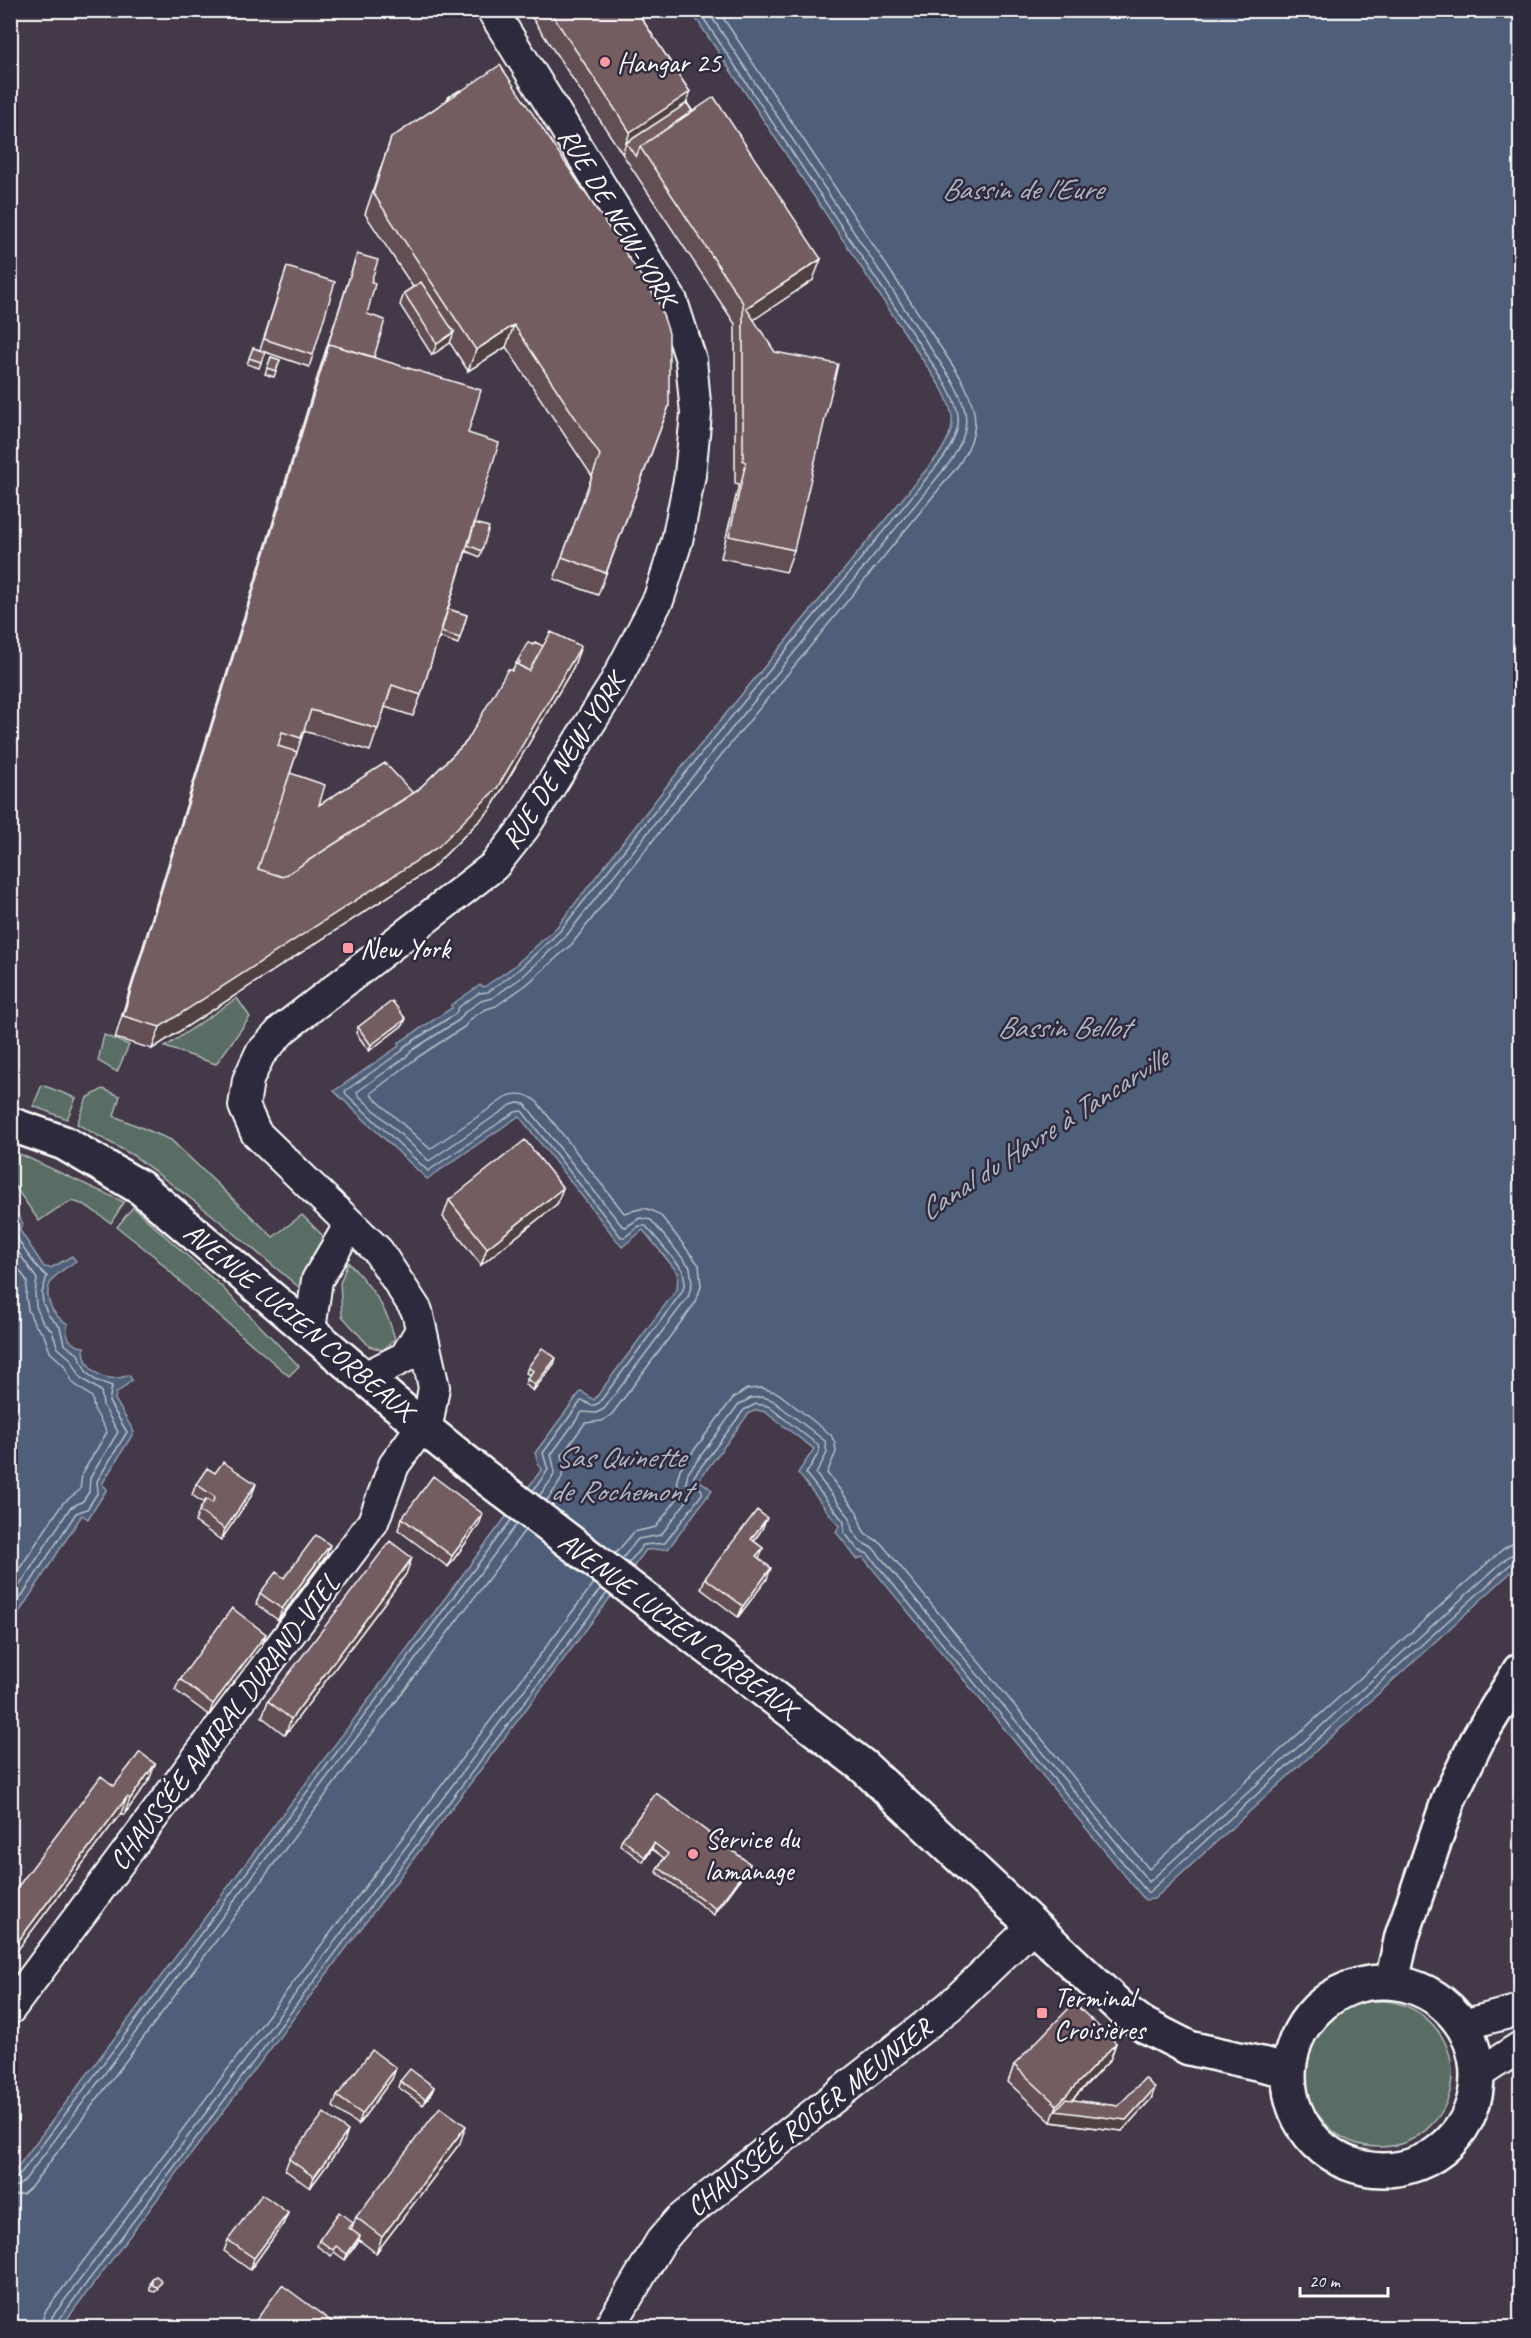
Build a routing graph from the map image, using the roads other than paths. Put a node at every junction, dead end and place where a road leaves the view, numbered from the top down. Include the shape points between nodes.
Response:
1 (492, 10) edge
2 (10, 1124) edge
3 (350, 1224) junction
4 (310, 1330) junction
5 (421, 1330) junction
6 (365, 1377) junction
7 (423, 1426) junction
8 (1521, 1670) edge
9 (1033, 1926) junction
10 (1392, 1981) junction
11 (10, 2009) edge
12 (1521, 2010) edge
13 (1463, 2025) junction
14 (1521, 2047) edge
15 (1288, 2070) junction
16 (1478, 2074) junction
17 (609, 2328) edge

1 - 3 street, RUE DE NEW-YORK via 672,301 691,360 696,414 690,475 677,541 659,598 612,688 524,828 494,866 283,1029 260,1054 248,1080 244,1106 256,1133
2 - 4 main road, AVENUE LUCIEN CORBEAUX via 64,1143 141,1188
3 - 4 street via 317,1280
3 - 5 street, RUE DE NEW-YORK via 378,1251 417,1311
4 - 6 main road, AVENUE LUCIEN CORBEAUX
5 - 6 street via 405,1357
5 - 7 street, RUE DE NEW-YORK via 434,1387 429,1416
6 - 7 main road, AVENUE LUCIEN CORBEAUX
7 - 9 main road, AVENUE LUCIEN CORBEAUX via 863,1766
7 - 11 street, CHAUSSÉE AMIRAL DURAND-VIEL via 394,1465 373,1522
8 - 10 main road via 1479,1737 1450,1796 1402,1936
9 - 15 main road, AVENUE LUCIEN CORBEAUX via 1144,2025 1189,2048
9 - 17 street, CHAUSSÉE ROGER MEUNIER via 950,2006 679,2220 661,2241
10 - 13 main road via 1413,1985 1433,1995
10 - 15 main road via 1362,1983 1334,1995 1311,2014 1295,2040
12 - 13 street
13 - 16 main road via 1474,2048
14 - 16 street
15 - 16 main road via 1291,2097 1300,2122 1316,2143 1338,2159 1362,2168 1383,2170 1424,2161 1458,2134 1469,2116

